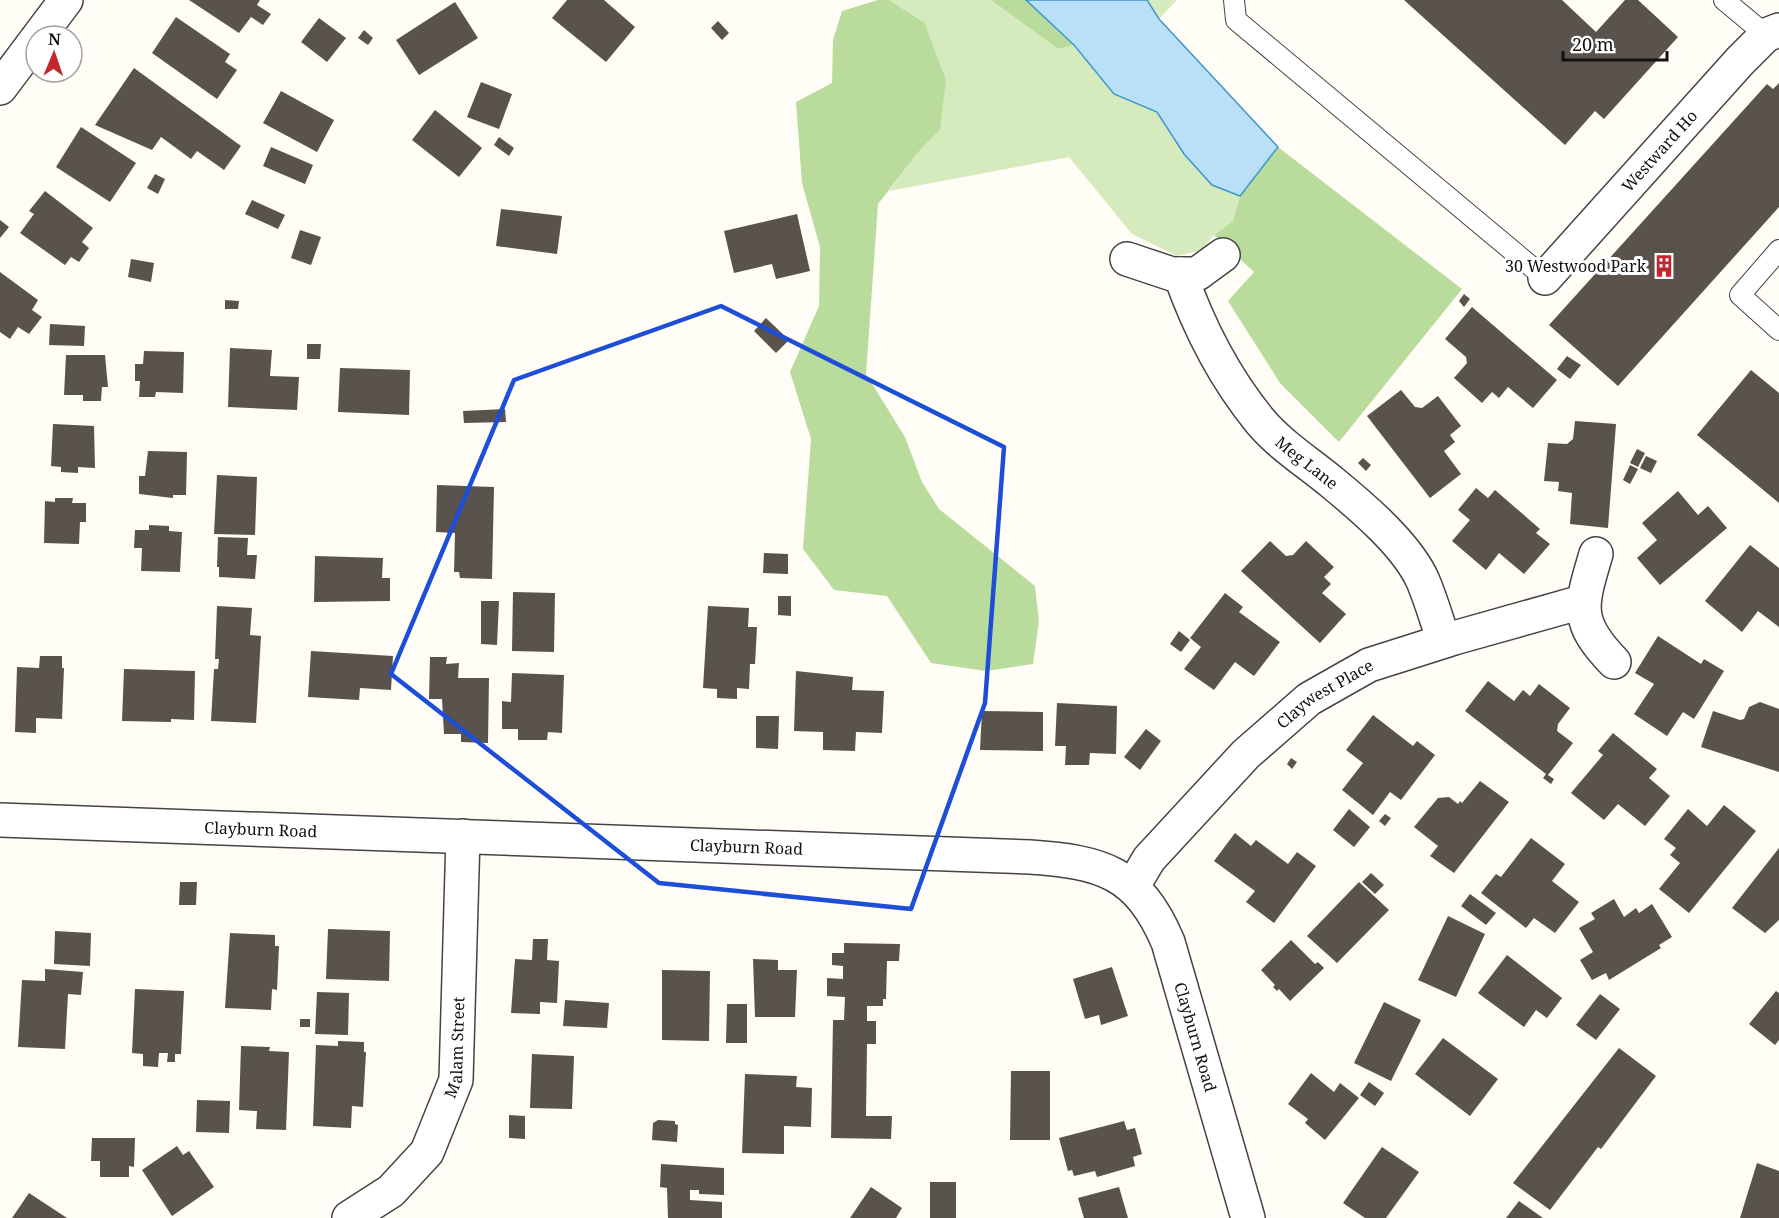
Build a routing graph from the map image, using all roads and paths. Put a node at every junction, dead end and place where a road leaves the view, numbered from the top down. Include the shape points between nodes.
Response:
1 (66, 0) edge
2 (1234, 0) edge
3 (1724, 0) edge
4 (48, 24) edge
5 (1772, 33) edge
6 (24, 56) edge
7 (0, 88) edge
8 (1779, 250) edge
9 (1223, 255) dead end
10 (1127, 259) dead end
11 (1180, 274) junction
12 (1545, 278) joint
13 (1779, 330) edge
14 (1596, 554) dead end
15 (1582, 602) junction
16 (1444, 641) junction
17 (1614, 662) dead end
18 (0, 820) edge
19 (463, 836) junction
20 (1133, 886) junction
21 (349, 1218) edge
22 (1248, 1218) edge

1 - 4 street
2 - 12 lane via 1236,20
3 - 5 lane
5 - 12 street, Westward Ho
6 - 7 street
8 - 13 lane via 1740,295
9 - 11 street via 1197,274
10 - 11 street
11 - 16 street, Meg Lane via 1215,358 1254,413 1288,449 1333,483 1406,554 1423,579
14 - 15 street
15 - 16 street, Claywest Place
15 - 17 street via 1584,620 1599,647
16 - 20 street, Claywest Place via 1369,665 1309,699 1246,754 1149,859
18 - 19 street, Clayburn Road
19 - 20 street, Clayburn Road via 1073,860
19 - 21 street, Malam Street via 456,1080 428,1152 391,1191
20 - 22 street, Clayburn Road via 1158,920 1168,942

